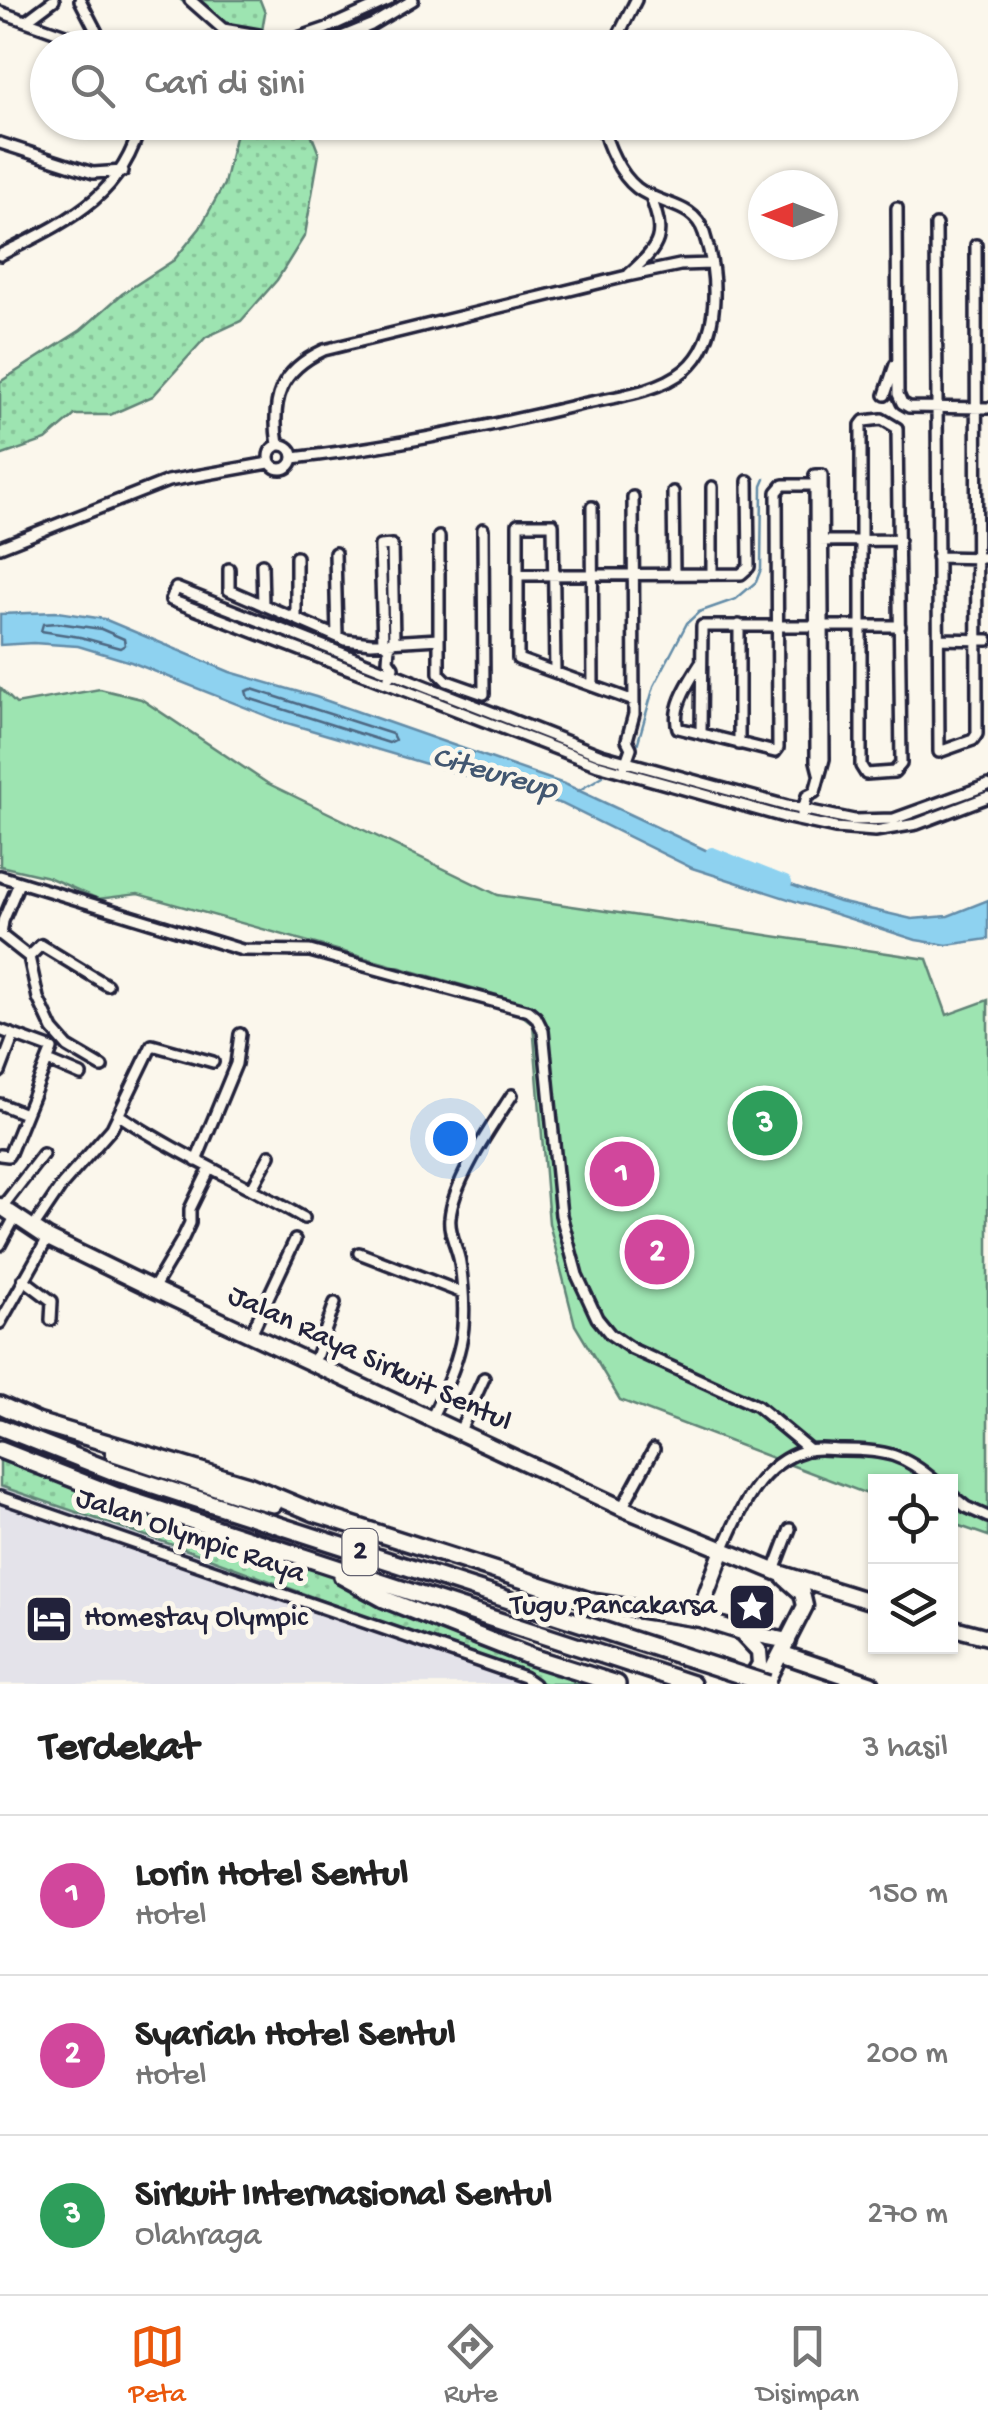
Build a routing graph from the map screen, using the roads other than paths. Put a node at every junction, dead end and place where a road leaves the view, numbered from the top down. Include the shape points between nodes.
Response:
1 (54, 0) edge
2 (80, 0) edge
3 (190, 0) edge
4 (413, 0) edge
5 (636, 0) edge
6 (386, 1) edge
7 (0, 12) edge
8 (392, 13) junction
9 (26, 21) junction
10 (52, 30) edge
11 (95, 30) edge
12 (229, 30) edge
13 (321, 30) edge
14 (355, 30) edge
15 (621, 30) edge
16 (136, 140) edge
17 (609, 140) edge
18 (0, 143) edge
19 (123, 172) junction
20 (93, 173) junction
21 (650, 196) junction
22 (100, 197) junction
23 (897, 208) dead end
24 (936, 225) dead end
25 (976, 245) dead end
26 (2, 253) edge
27 (711, 264) junction
28 (627, 276) junction
29 (899, 352) junction
30 (885, 396) dead end
31 (938, 408) junction
32 (983, 408) edge
33 (278, 445) junction
34 (293, 458) junction
35 (269, 462) junction
36 (748, 481) dead end
37 (712, 487) dead end
38 (673, 492) dead end
39 (633, 497) dead end
40 (592, 508) dead end
41 (483, 529) dead end
42 (438, 537) dead end
43 (900, 540) junction
44 (862, 541) junction
45 (819, 542) junction
46 (0, 546) edge
47 (336, 552) dead end
48 (296, 557) dead end
49 (937, 557) junction
50 (976, 558) junction
51 (988, 558) edge
52 (262, 564) dead end
53 (229, 569) dead end
54 (554, 574) junction
55 (592, 574) junction
56 (633, 574) junction
57 (674, 574) junction
58 (712, 574) junction
59 (518, 575) junction
60 (262, 605) junction
61 (296, 619) junction
62 (739, 625) junction
63 (777, 625) junction
64 (819, 626) junction
65 (862, 626) junction
66 (900, 626) junction
67 (337, 636) junction
68 (439, 640) junction
69 (938, 640) junction
70 (982, 640) edge
71 (388, 643) junction
72 (388, 660) junction
73 (700, 664) junction
74 (555, 672) junction
75 (377, 674) junction
76 (388, 679) junction
77 (593, 686) junction
78 (634, 700) junction
79 (700, 734) junction
80 (627, 740) junction
81 (739, 744) junction
82 (612, 764) junction
83 (625, 767) junction
84 (988, 786) edge
85 (814, 792) junction
86 (988, 797) edge
87 (802, 815) junction
88 (815, 818) junction
89 (0, 876) edge
90 (20, 882) junction
91 (29, 957) junction
92 (107, 984) dead end
93 (0, 1030) edge
94 (240, 1034) dead end
95 (14, 1035) junction
96 (48, 1061) junction
97 (212, 1062) dead end
98 (102, 1067) dead end
99 (0, 1072) edge
100 (81, 1075) dead end
101 (512, 1095) dead end
102 (0, 1104) edge
103 (25, 1114) junction
104 (118, 1115) junction
105 (43, 1154) dead end
106 (0, 1155) edge
107 (270, 1155) dead end
108 (196, 1161) junction
109 (210, 1168) junction
110 (252, 1188) junction
111 (1, 1206) edge
112 (15, 1217) junction
113 (304, 1218) dead end
114 (33, 1228) junction
115 (48, 1238) junction
116 (296, 1240) dead end
117 (0, 1246) edge
118 (360, 1254) dead end
119 (23, 1279) junction
120 (153, 1289) junction
121 (463, 1293) junction
122 (335, 1303) dead end
123 (51, 1320) dead end
124 (0, 1323) edge
125 (251, 1334) junction
126 (314, 1363) junction
127 (484, 1378) dead end
128 (0, 1405) edge
129 (431, 1419) junction
130 (0, 1427) edge
131 (459, 1433) junction
132 (0, 1450) edge
133 (654, 1450) dead end
134 (810, 1450) junction
135 (926, 1474) edge
136 (0, 1497) edge
137 (958, 1500) edge
138 (622, 1508) junction
139 (988, 1517) edge
140 (790, 1529) dead end
141 (722, 1550) junction
142 (309, 1558) junction
143 (776, 1572) junction
144 (868, 1601) edge
145 (697, 1618) junction
146 (958, 1629) edge
147 (738, 1631) junction
148 (988, 1638) edge
149 (785, 1647) junction
150 (534, 1684) edge
151 (617, 1684) edge
152 (692, 1684) edge
153 (748, 1684) edge
154 (766, 1684) edge
155 (871, 1684) edge

1 - 9 street
2 - 11 street
3 - 12 street
4 - 8 street
5 - 15 street
6 - 8 street
6 - 13 street
7 - 9 street
8 - 14 street
9 - 10 street
16 - 19 street
17 - 21 street via 622,170
18 - 20 street
19 - 20 street
19 - 22 street
20 - 22 street
21 - 27 street via 695,216
21 - 28 street via 660,226 658,245
22 - 26 street
23 - 29 street
24 - 31 street
25 - 32 street
27 - 28 street
27 - 34 street via 714,298 705,343 670,380 444,437
28 - 33 street via 316,354 278,393
29 - 30 street
29 - 31 street via 902,403
31 - 32 street
31 - 49 street
32 - 50 street
33 - 34 street
33 - 35 street
34 - 35 street via 285,469
35 - 46 street via 168,482
36 - 58 street via 749,568
37 - 58 street
38 - 57 street
39 - 56 street
40 - 55 street
41 - 68 street via 484,694 441,677
42 - 68 street
43 - 44 street
43 - 44 street via 897,428 882,419 862,424
43 - 66 street
44 - 45 street
44 - 65 street
45 - 63 street via 815,485 783,485 777,492
45 - 64 street
47 - 67 street
48 - 61 street
49 - 50 street
49 - 69 street
50 - 51 street
50 - 70 street
52 - 60 street
53 - 60 street via 229,590
54 - 55 street
54 - 59 street
54 - 59 street via 554,524 518,524
54 - 74 street
55 - 56 street
55 - 77 street
56 - 57 street
56 - 78 street
57 - 58 street
59 - 74 street via 518,659
60 - 61 street
61 - 67 street
62 - 63 street
62 - 73 street via 702,626
62 - 81 street
63 - 64 street
63 - 81 street via 778,748
64 - 65 street
64 - 85 street via 824,760
65 - 66 street
65 - 66 street via 866,774 894,772 901,764
67 - 71 street
68 - 71 street
69 - 70 street
69 - 70 street via 939,752 978,734
71 - 71 street via 380,546 392,545
71 - 72 street
72 - 75 street
72 - 76 street via 394,666
73 - 79 street
73 - 79 street via 675,724
74 - 77 street
75 - 75 street via 171,600 176,588
75 - 76 street
76 - 82 street
77 - 78 street
78 - 80 street
79 - 81 street
80 - 82 street
80 - 83 street
82 - 83 street
83 - 87 street
84 - 88 street via 894,819
85 - 87 street
85 - 88 street via 820,800
86 - 88 street via 896,829 853,830
87 - 88 street
89 - 90 street
90 - 91 street via 1,934
90 - 134 street via 242,950 310,951 528,1011 543,1030 566,1239 597,1318 632,1348 757,1406
91 - 92 street via 44,946
91 - 98 street via 53,1030
93 - 95 street
94 - 108 street via 236,1064
95 - 96 street via 50,1046
95 - 99 street
96 - 100 street
96 - 103 street
97 - 104 street via 152,1045
101 - 121 street via 474,1156 451,1211
102 - 103 street
103 - 106 street via 8,1156
104 - 108 street
104 - 114 street
105 - 111 street
107 - 110 street
108 - 109 street
109 - 110 street
109 - 120 street via 182,1240
110 - 113 street
111 - 112 main road, Jalan Raya Sirkuit Sentul
112 - 114 main road, Jalan Raya Sirkuit Sentul
112 - 117 street
114 - 115 main road, Jalan Raya Sirkuit Sentul
115 - 119 street
115 - 120 main road, Jalan Raya Sirkuit Sentul
116 - 125 street
118 - 121 street
119 - 123 street via 52,1302
119 - 124 street
120 - 125 main road, Jalan Raya Sirkuit Sentul
121 - 129 street via 462,1346
122 - 126 street
125 - 126 main road, Jalan Raya Sirkuit Sentul
126 - 129 main road, Jalan Raya Sirkuit Sentul
127 - 131 street
128 - 145 highway via 592,1602
129 - 131 main road, Jalan Raya Sirkuit Sentul
130 - 154 highway, 2, bridge via 117,1473
131 - 138 main road, Jalan Raya Sirkuit Sentul
132 - 142 highway, 2
133 - 138 street
134 - 135 street via 892,1453
134 - 141 street via 761,1480
136 - 150 street, Jalan Olympic Raya
137 - 139 street
138 - 141 main road, Jalan Raya Sirkuit Sentul
140 - 143 street
141 - 143 main road, Jalan Raya Sirkuit Sentul
141 - 145 main road
142 - 151 highway via 384,1599 531,1658
142 - 152 highway, 2
143 - 144 main road, Jalan Raya Sirkuit Sentul
143 - 149 main road via 802,1593 805,1606
145 - 147 main road
146 - 148 main road
147 - 149 main road
147 - 153 main road via 759,1651 760,1664
149 - 154 main road
149 - 155 highway

